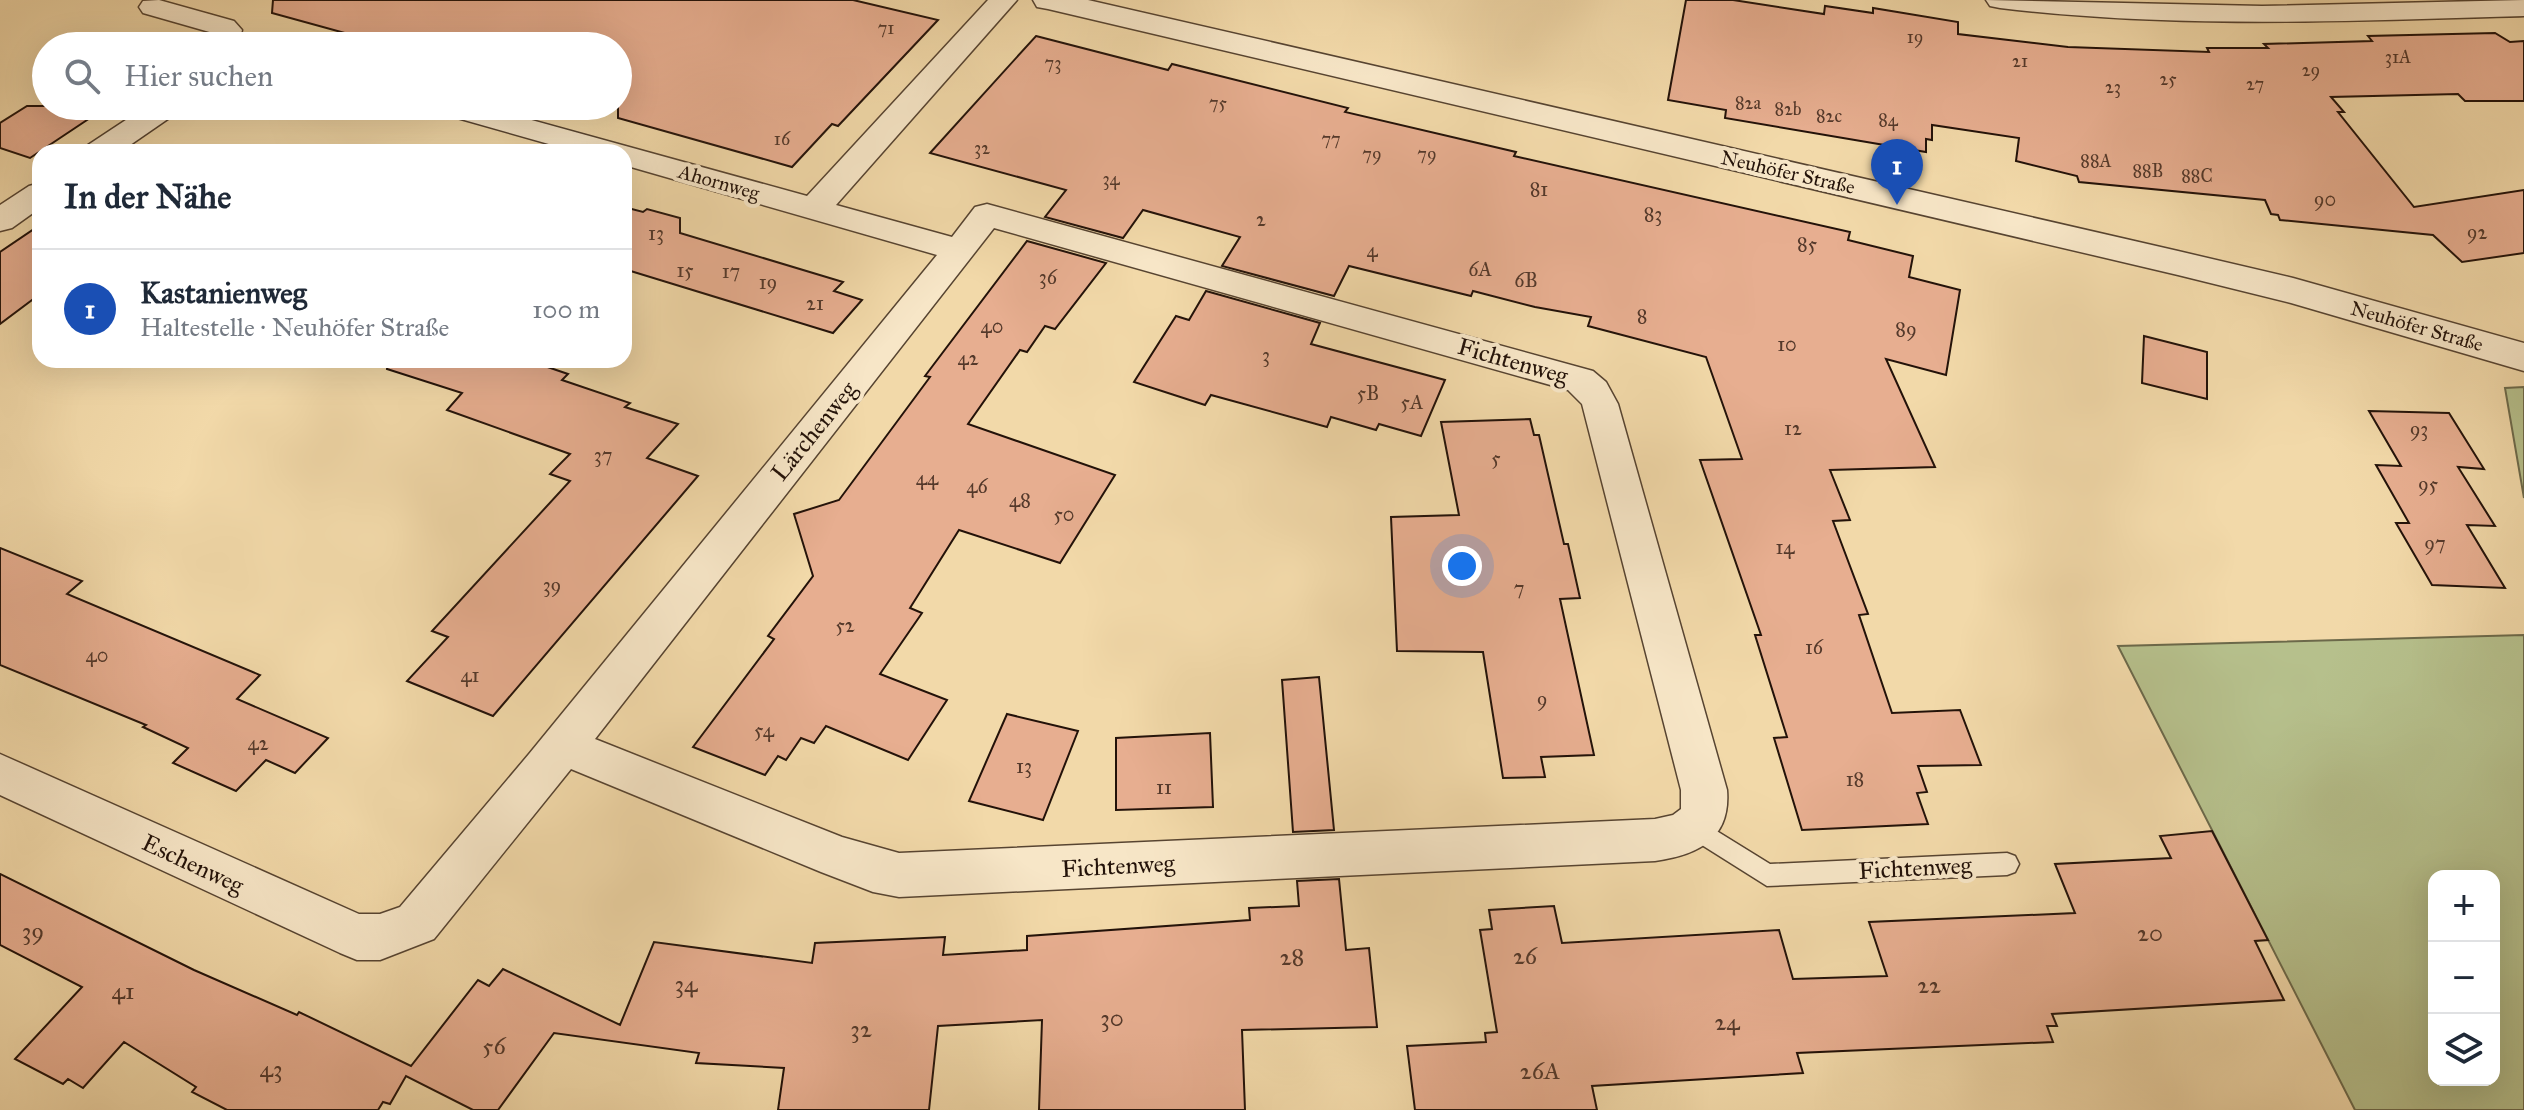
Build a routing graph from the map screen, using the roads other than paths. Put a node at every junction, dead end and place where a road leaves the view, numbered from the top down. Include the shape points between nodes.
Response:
1 (1003, 0) edge
2 (1048, 0) edge
3 (2000, 0) edge
4 (153, 7) dead end
5 (2524, 8) edge
6 (227, 32) edge
7 (146, 120) edge
8 (497, 120) edge
9 (111, 144) edge
10 (583, 144) edge
11 (632, 157) edge
12 (32, 198) edge
13 (814, 209) junction
14 (0, 220) edge
15 (959, 250) junction
16 (2524, 357) edge
17 (563, 746) junction
18 (0, 774) edge
19 (1694, 828) junction
20 (2007, 864) dead end
21 (389, 936) joint

1 - 13 street
2 - 16 street, Neuhöfer Straße via 2178,263
3 - 5 street via 2152,14
4 - 6 street
7 - 9 street
8 - 10 street
11 - 13 street, Ahornweg
12 - 14 street
13 - 15 street
15 - 17 street, Lärchenweg
15 - 19 street, Fichtenweg via 987,215 1580,380 1600,404 1704,790 1703,817
17 - 19 street, Fichtenweg via 837,857 899,875 1655,840
17 - 21 street, Lärchenweg via 433,907 417,923
18 - 21 street, Eschenweg via 331,928 357,937
19 - 20 lane, Fichtenweg via 1767,875

